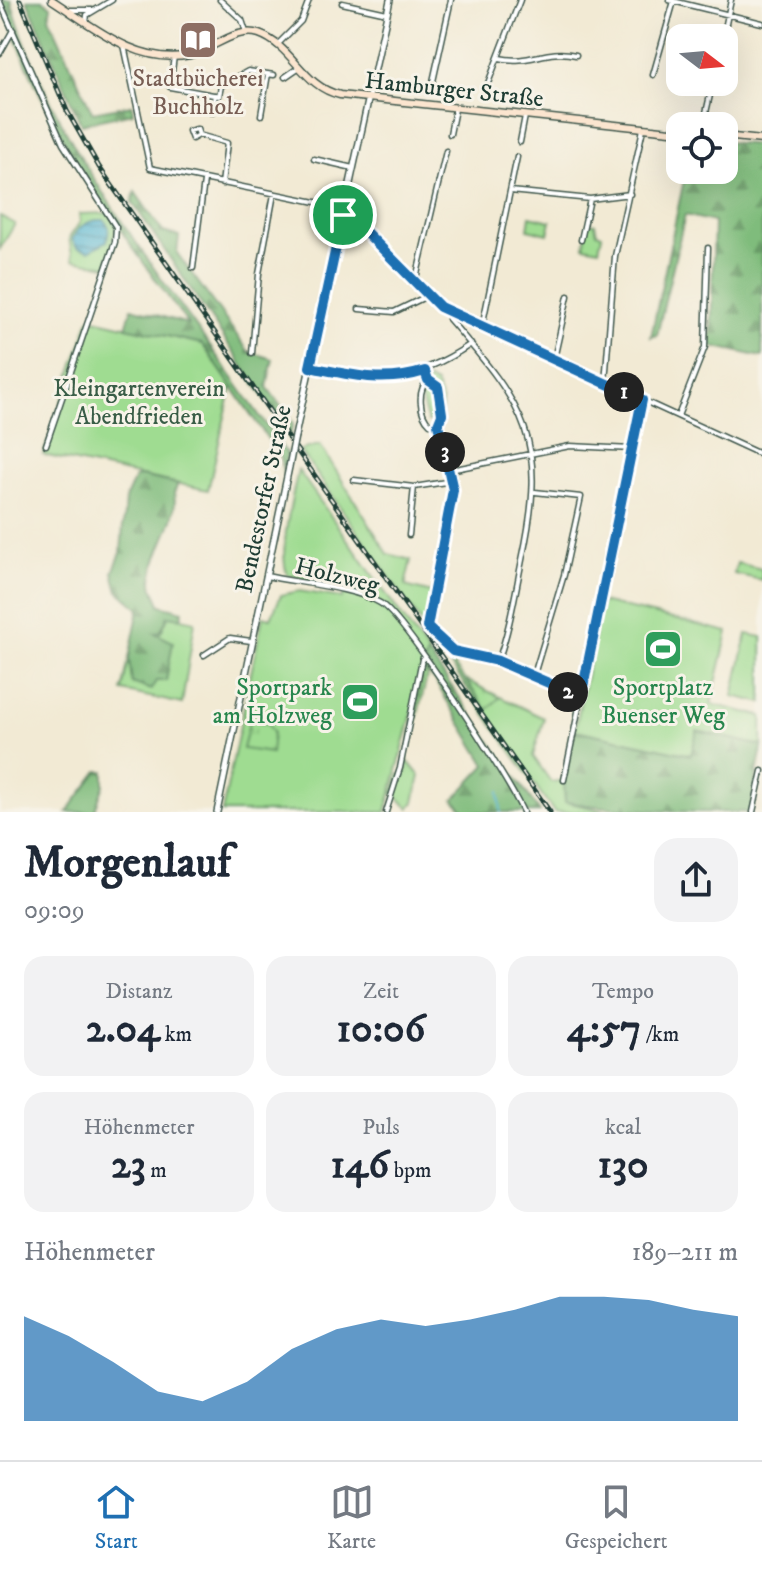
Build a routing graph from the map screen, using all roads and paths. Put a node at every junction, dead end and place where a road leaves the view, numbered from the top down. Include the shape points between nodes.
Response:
1 (52, 0) edge
2 (112, 0) edge
3 (220, 0) edge
4 (309, 0) edge
5 (390, 0) edge
6 (451, 0) edge
7 (520, 0) edge
8 (731, 0) edge
9 (674, 1) edge
10 (0, 2) edge
11 (342, 3) dead end
12 (98, 8) junction
13 (66, 9) junction
14 (387, 13) junction
15 (728, 14) junction
16 (86, 23) junction
17 (762, 23) edge
18 (726, 24) edge
19 (13, 30) junction
20 (246, 32) junction
21 (124, 45) junction
22 (277, 45) junction
23 (0, 53) edge
24 (576, 55) dead end
25 (174, 56) junction
26 (499, 58) junction
27 (298, 67) junction
28 (268, 74) junction
29 (274, 75) dead end
30 (653, 75) dead end
31 (285, 77) dead end
32 (432, 86) dead end
33 (485, 91) dead end
34 (215, 95) junction
35 (369, 100) junction
36 (455, 109) junction
37 (212, 112) dead end
38 (261, 115) dead end
39 (525, 116) junction
40 (643, 128) junction
41 (666, 130) edge
42 (450, 134) dead end
43 (199, 135) dead end
44 (738, 137) edge
45 (762, 140) edge
46 (520, 142) dead end
47 (446, 151) dead end
48 (517, 157) dead end
49 (314, 159) dead end
50 (353, 168) junction
51 (204, 181) junction
52 (222, 184) junction
53 (510, 191) junction
54 (274, 194) junction
55 (630, 194) junction
56 (590, 199) junction
57 (344, 212) junction
58 (581, 240) dead end
59 (708, 248) dead end
60 (193, 268) dead end
61 (415, 283) junction
62 (427, 296) junction
63 (568, 296) dead end
64 (359, 309) dead end
65 (450, 312) junction
66 (482, 327) junction
67 (471, 344) junction
68 (252, 353) dead end
69 (554, 359) junction
70 (310, 367) junction
71 (425, 371) junction
72 (428, 380) junction
73 (605, 383) junction
74 (642, 400) junction
75 (678, 416) junction
76 (438, 424) junction
77 (46, 445) dead end
78 (632, 449) junction
79 (534, 454) junction
80 (762, 455) edge
81 (450, 470) junction
82 (354, 480) dead end
83 (452, 481) junction
84 (414, 487) junction
85 (535, 492) junction
86 (409, 535) dead end
87 (266, 576) junction
88 (251, 641) junction
89 (204, 655) dead end
90 (422, 656) junction
91 (498, 661) junction
92 (533, 678) junction
93 (581, 697) junction
94 (762, 771) edge
95 (564, 780) dead end
96 (217, 812) edge
97 (386, 812) edge
98 (523, 812) edge
99 (753, 812) edge

1 - 13 main road
2 - 12 street
3 - 20 street via 242,20
4 - 22 street via 301,21
5 - 14 street, Bendestorfer Straße
6 - 32 street
7 - 26 street
8 - 15 street
9 - 15 street
9 - 30 street
10 - 19 street
11 - 14 street
12 - 13 street
12 - 16 street
13 - 16 main road
14 - 35 street, Bendestorfer Straße
15 - 17 street
15 - 18 street
16 - 21 main road
19 - 23 street
19 - 77 street via 63,144 116,227
20 - 22 main road, Hamburger Straße
20 - 25 main road via 197,53
21 - 25 main road
21 - 51 street via 148,166
22 - 27 main road, Hamburger Straße
24 - 26 street via 555,51 520,62
25 - 34 street via 170,87
26 - 33 street
27 - 31 street
27 - 35 main road, Hamburger Straße via 324,90
28 - 29 street
28 - 34 street via 248,71
28 - 38 street
34 - 37 street
35 - 36 main road, Hamburger Straße
35 - 50 street, Bendestorfer Straße
36 - 39 main road, Hamburger Straße
36 - 42 street
39 - 40 main road, Hamburger Straße
39 - 46 street
40 - 41 main road, Hamburger Straße
40 - 55 street
43 - 52 street via 227,143
44 - 45 main road
47 - 61 street
48 - 53 street
49 - 50 street
50 - 57 street, Bendestorfer Straße
51 - 52 street
51 - 60 street
52 - 54 street
53 - 56 street
53 - 66 street
54 - 57 street
54 - 68 street
55 - 56 street
55 - 73 street via 615,256
56 - 58 street
57 - 61 street
57 - 70 street, Bendestorfer Straße
59 - 75 street via 705,347
61 - 62 street
62 - 64 street via 394,312
62 - 65 street
63 - 69 street
65 - 66 street
65 - 67 street via 449,319
66 - 69 street
67 - 71 street
67 - 79 street via 513,401
69 - 73 street
70 - 71 street via 373,379
70 - 87 street, Bendestorfer Straße, bridge
71 - 72 street
72 - 76 street via 436,384 442,402
72 - 76 street via 421,393 423,416
73 - 74 street
74 - 75 street
74 - 78 street
75 - 80 street
76 - 81 street
78 - 79 street via 592,444
78 - 93 street
79 - 81 street
79 - 85 street
81 - 83 street
82 - 84 street
83 - 84 street
83 - 91 street via 427,627 453,651
84 - 86 street
85 - 91 street
85 - 92 street via 581,497 562,585
87 - 88 street, Bendestorfer Straße
87 - 90 street, Holzweg via 373,599 391,611
88 - 89 street via 230,638
88 - 96 street, Bendestorfer Straße
90 - 97 street
90 - 98 street, Holzweg
91 - 92 street
92 - 93 street
93 - 95 street
94 - 99 street

